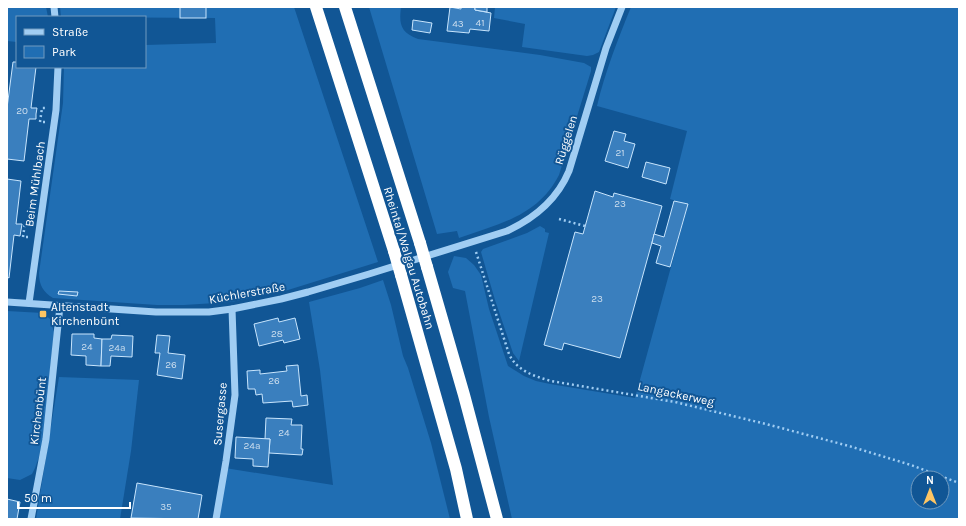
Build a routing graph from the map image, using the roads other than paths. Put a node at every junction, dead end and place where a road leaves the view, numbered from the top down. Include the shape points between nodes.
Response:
1 (316, 7) edge
2 (346, 7) edge
3 (622, 7) edge
4 (58, 68) edge
5 (482, 239) joint
6 (7, 302) edge
7 (29, 303) junction
8 (60, 306) junction
9 (232, 310) junction
10 (31, 519) edge
11 (216, 519) edge
12 (467, 519) edge
13 (497, 519) edge

1 - 12 highway, Rheintal/Walgau Autobahn, bridge via 394,251 456,469
2 - 13 highway, Rheintal/Walgau Autobahn, bridge via 420,243
3 - 5 street, Rüggelen via 606,48 569,171 562,186 548,204 530,218 507,231
4 - 7 street, Beim Mühlbach via 57,96
5 - 9 street, Küchlerstraße via 308,292
6 - 7 street, Küchlerstraße
7 - 8 street, Küchlerstraße
8 - 9 street, Küchlerstraße via 156,312
8 - 10 street, Kirchenbünt via 46,438
9 - 11 street, Susergasse via 235,395

